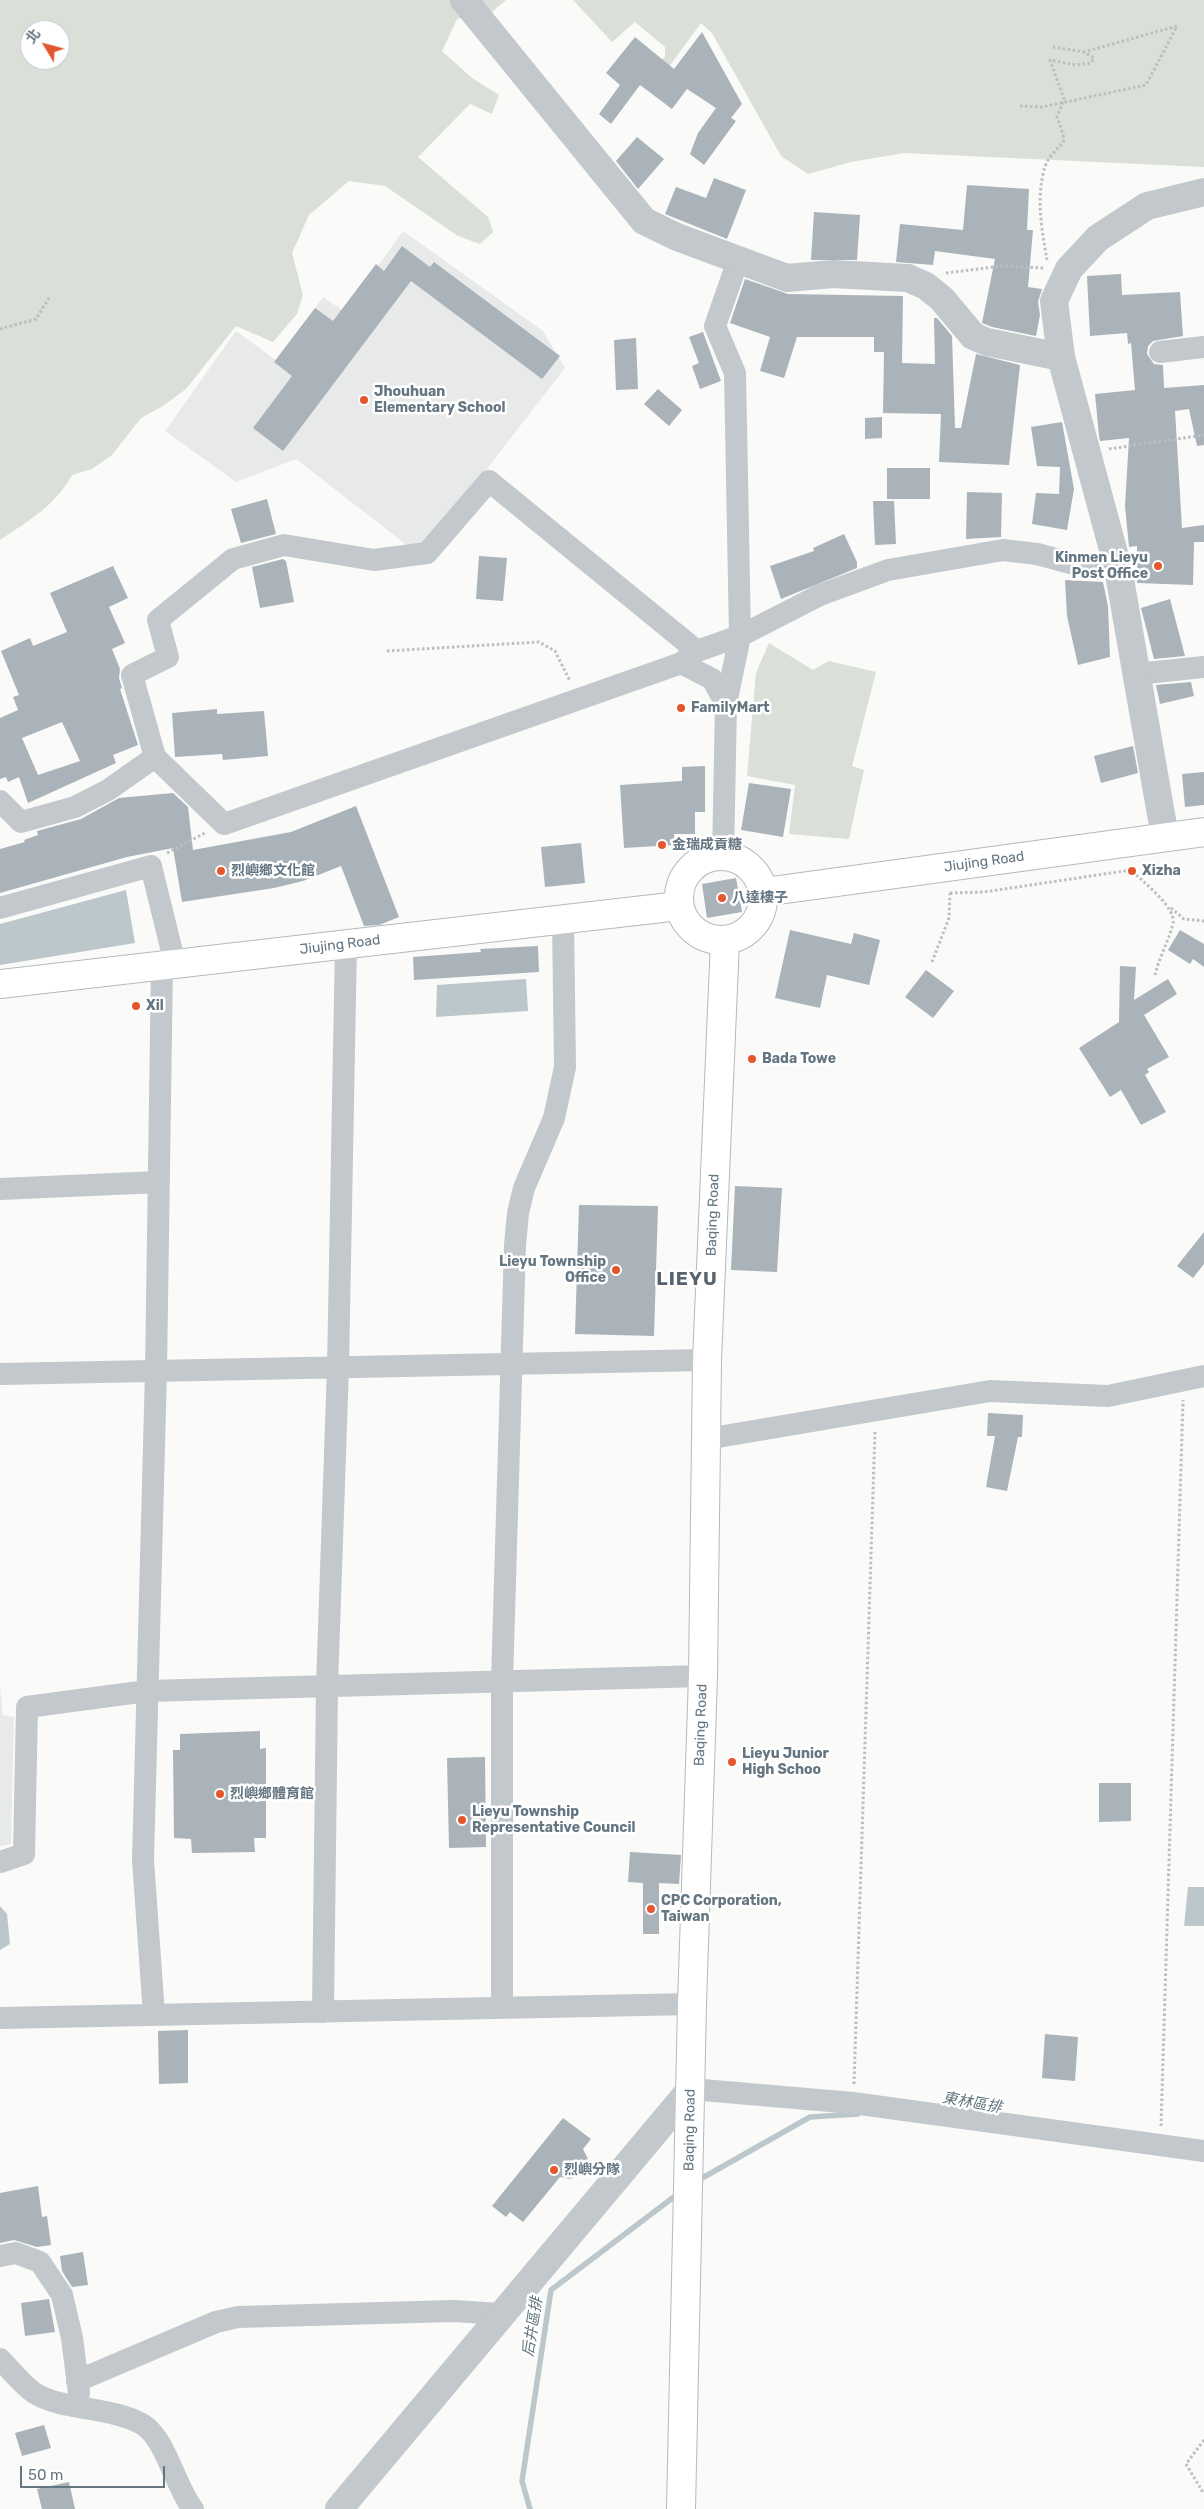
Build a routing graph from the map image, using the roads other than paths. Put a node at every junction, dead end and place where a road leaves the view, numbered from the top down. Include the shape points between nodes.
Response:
1 (464, 0) edge
2 (1204, 192) edge
3 (738, 260) junction
4 (1204, 347) edge
5 (1160, 352) dead end
6 (1061, 357) junction
7 (1118, 568) junction
8 (740, 636) junction
9 (689, 657) junction
10 (1204, 666) edge
11 (1136, 674) junction
12 (726, 704) junction
13 (155, 757) junction
14 (0, 801) edge
15 (1204, 832) edge
16 (1165, 838) junction
17 (723, 856) junction
18 (764, 892) junction
19 (679, 906) junction
20 (0, 908) edge
21 (562, 920) junction
22 (725, 941) junction
23 (346, 944) junction
24 (169, 965) junction
25 (0, 984) edge
26 (159, 1182) junction
27 (0, 1189) edge
28 (707, 1360) junction
29 (510, 1364) junction
30 (338, 1367) junction
31 (156, 1371) junction
32 (0, 1374) edge
33 (1194, 1378) edge
34 (706, 1439) junction
35 (703, 1676) junction
36 (502, 1681) junction
37 (327, 1686) junction
38 (147, 1691) junction
39 (0, 1862) edge
40 (692, 2004) junction
41 (502, 2008) junction
42 (323, 2012) junction
43 (154, 2015) junction
44 (0, 2018) edge
45 (691, 2089) junction
46 (1204, 2150) edge
47 (0, 2256) edge
48 (500, 2314) junction
49 (0, 2359) edge
50 (77, 2380) junction
51 (80, 2406) junction
52 (193, 2509) edge
53 (339, 2509) edge
54 (682, 2509) edge

1 - 3 street via 644,221
2 - 6 street via 1147,206 1098,238 1069,268 1054,301
3 - 6 street via 787,278 832,274 908,278 926,286 942,299 973,336 986,342
3 - 8 street via 715,326 735,374
4 - 5 street
6 - 7 street
7 - 8 street via 1094,569 1037,554 1003,550 897,568 820,595
7 - 11 street
8 - 9 street
8 - 12 street
9 - 12 street via 712,678
9 - 13 street via 224,824
9 - 13 street via 489,481 426,553 374,560 284,545 233,559 158,620 168,657 132,674
10 - 11 street
11 - 16 street
12 - 17 street
13 - 14 street via 108,790 75,807 21,822
15 - 16 main road, Jiujing Road
16 - 18 main road, Jiujing Road via 949,880
17 - 18 main road via 745,863 754,871
17 - 19 main road via 710,857 689,870 682,881
18 - 22 main road via 763,906 754,924 738,937
19 - 21 main road, Jiujing Road
19 - 22 main road via 691,928 712,940
20 - 24 street via 152,866
21 - 23 main road, Jiujing Road
21 - 29 street via 565,1067 554,1118 524,1188 518,1213
22 - 28 main road, Baqing Road
23 - 24 main road, Jiujing Road
23 - 30 street
24 - 25 main road, Jiujing Road
24 - 26 street
26 - 27 street
26 - 31 street
28 - 29 street
28 - 34 main road, Baqing Road
29 - 30 street
29 - 36 street
30 - 31 street
30 - 37 street
31 - 32 street
31 - 38 street
33 - 34 street via 1108,1396 990,1391
34 - 35 main road, Baqing Road
35 - 36 street
35 - 40 main road, Baqing Road
36 - 37 street
36 - 41 street
37 - 38 street
37 - 42 street
38 - 39 street via 27,1707 24,1854
38 - 43 street via 143,1860
40 - 41 street
40 - 45 main road, Baqing Road
41 - 42 street
42 - 43 street
43 - 44 street
45 - 46 street via 853,2103
45 - 48 street
45 - 54 main road, Baqing Road
47 - 50 street via 16,2253 40,2262 62,2295
48 - 50 street via 454,2311 238,2317 216,2322
48 - 53 street
49 - 51 street via 35,2394
50 - 51 street
51 - 52 street via 96,2408 144,2425 162,2446 185,2500

